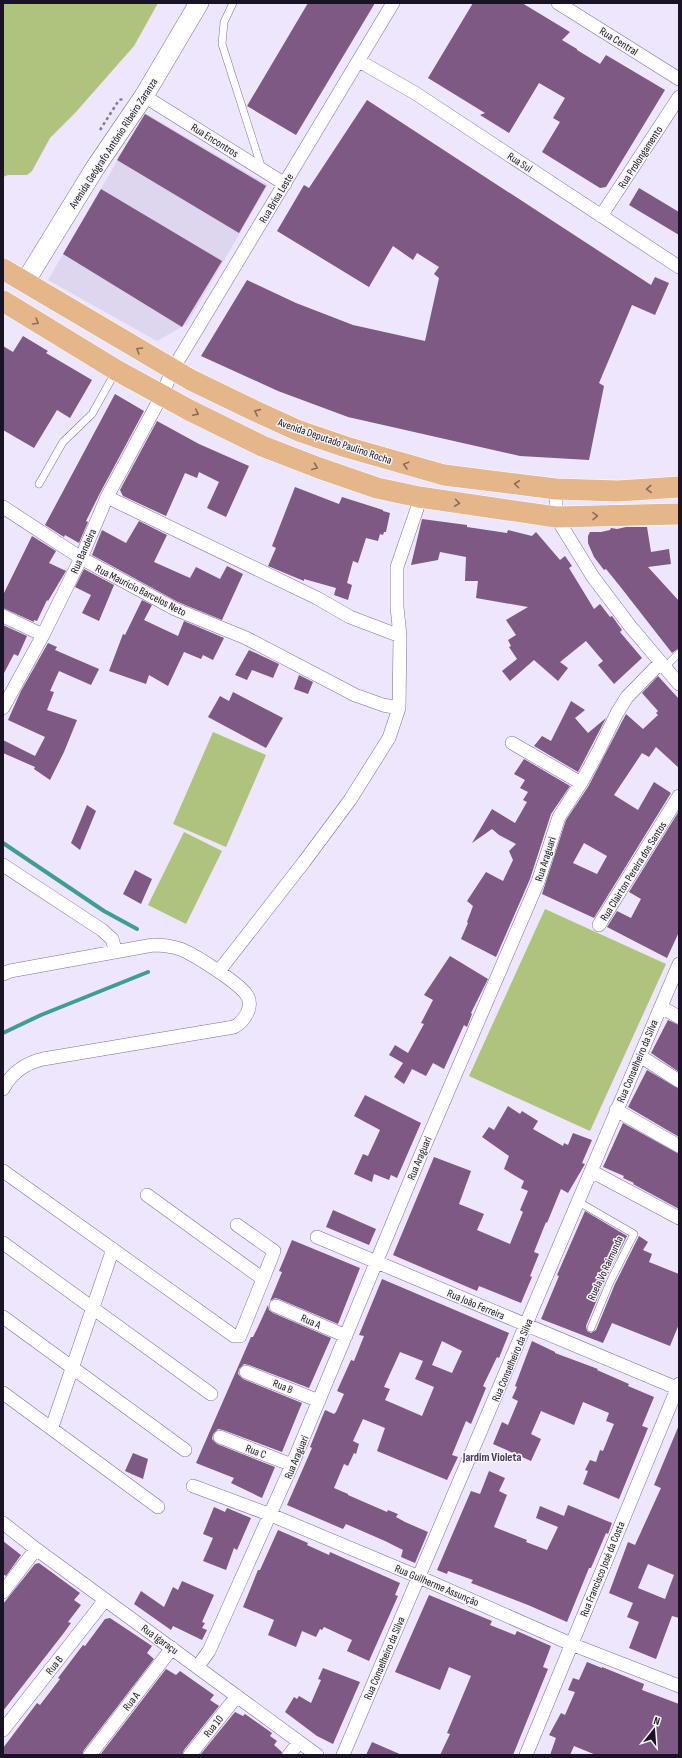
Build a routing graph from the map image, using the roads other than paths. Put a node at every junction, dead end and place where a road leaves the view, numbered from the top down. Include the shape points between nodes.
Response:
1 (199, 3) edge
2 (233, 3) edge
3 (393, 3) edge
4 (558, 3) edge
5 (358, 61) junction
6 (679, 79) edge
7 (144, 96) junction
8 (679, 97) edge
9 (263, 171) junction
10 (285, 184) junction
11 (601, 216) junction
12 (679, 267) edge
13 (3, 269) edge
14 (26, 282) junction
15 (3, 301) edge
16 (173, 369) junction
17 (116, 370) junction
18 (162, 395) junction
19 (39, 484) dead end
20 (679, 487) edge
21 (556, 489) junction
22 (107, 496) junction
23 (419, 497) junction
24 (3, 507) edge
25 (679, 514) edge
26 (556, 517) junction
27 (81, 558) junction
28 (3, 616) edge
29 (43, 635) junction
30 (400, 636) junction
31 (679, 653) edge
32 (663, 664) junction
33 (679, 684) edge
34 (3, 708) edge
35 (399, 708) junction
36 (512, 743) dead end
37 (580, 783) junction
38 (679, 796) edge
39 (3, 865) edge
40 (600, 925) dead end
41 (116, 952) junction
42 (679, 964) edge
43 (218, 971) junction
44 (3, 974) edge
45 (661, 1007) junction
46 (679, 1017) edge
47 (640, 1056) junction
48 (679, 1081) edge
49 (3, 1089) edge
50 (616, 1110) junction
51 (679, 1146) edge
52 (3, 1171) edge
53 (591, 1171) junction
54 (147, 1195) dead end
55 (577, 1201) junction
56 (679, 1218) edge
57 (237, 1226) dead end
58 (317, 1237) dead end
59 (3, 1243) edge
60 (113, 1249) junction
61 (376, 1263) junction
62 (263, 1279) junction
63 (276, 1306) dead end
64 (93, 1307) junction
65 (3, 1317) edge
66 (526, 1326) junction
67 (591, 1328) dead end
68 (346, 1336) junction
69 (72, 1367) junction
70 (246, 1372) dead end
71 (678, 1387) edge
72 (3, 1393) edge
73 (211, 1394) dead end
74 (319, 1401) junction
75 (52, 1428) junction
76 (220, 1437) dead end
77 (185, 1450) dead end
78 (292, 1465) junction
79 (194, 1486) dead end
80 (158, 1507) dead end
81 (271, 1516) junction
82 (3, 1522) edge
83 (36, 1549) junction
84 (419, 1577) junction
85 (3, 1592) edge
86 (105, 1600) junction
87 (571, 1644) junction
88 (172, 1648) junction
89 (198, 1666) junction
90 (679, 1686) edge
91 (237, 1696) junction
92 (3, 1730) edge
93 (299, 1742) junction
94 (90, 1755) edge
95 (190, 1755) edge
96 (289, 1755) edge
97 (317, 1755) edge
98 (343, 1755) edge
99 (526, 1755) edge

1 - 7 street, Avenida Geógrafo Antônio Ribeiro Zaranza
2 - 9 lane via 224,22 222,44
3 - 5 street, Rua Brisa Leste
4 - 6 street, Rua Central
5 - 10 street, Rua Brisa Leste
5 - 11 street, Rua Sul via 415,93
7 - 9 street, Rua Encontros
7 - 14 street, Avenida Geógrafo Antônio Ribeiro Zaranza via 95,168
8 - 11 street, Rua Prolongamento
9 - 10 street, Rua Encontros
10 - 16 street, Rua Brisa Leste
11 - 12 street, Rua Sul
13 - 14 main road, Avenida Deputado Paulino Rocha
16 -> 14 main road, Avenida Deputado Paulino Rocha
15 -> 17 main road
16 - 18 street, Rua Brisa Leste
21 -> 16 main road, Avenida Deputado Paulino Rocha via 444,475 353,449 299,431
17 - 18 main road
17 - 19 lane via 92,414 63,442
18 - 22 street, Rua Bandeira
18 -> 23 main road via 262,446 377,488
20 -> 21 main road, Avenida Deputado Paulino Rocha via 618,491
21 - 26 street
22 - 27 street, Rua Bandeira
22 - 30 street via 317,598 350,617
23 -> 26 main road
23 - 30 street via 397,567
24 - 27 street, Rua Mauricio Barcelos Neto
26 -> 25 main road
26 - 32 street via 593,577
27 - 29 street, Rua Bandeira
27 - 35 street, Rua Mauricio Barcelos Neto via 175,609 246,638 355,695
28 - 29 street
29 - 34 street, Rua Bandeira
30 - 35 street
31 - 32 lane
32 - 33 street
32 - 37 street, Rua Araguari via 628,697
35 - 43 street via 389,738 350,800
36 - 37 street
37 - 61 street, Rua Araguari via 559,817 538,882
38 - 40 street, Rua Clairton Pereira dos Santos
39 - 41 street via 102,930 112,939
41 - 43 street via 153,945 172,946 190,953
41 - 44 street
42 - 45 street, Rua Conselheiro da Silva
43 - 49 street via 246,994 246,1016 239,1025 34,1061 17,1070
45 - 46 street
45 - 47 street, Rua Conselheiro da Silva
47 - 48 street
47 - 50 street, Rua Conselheiro da Silva
50 - 51 street
50 - 53 street, Rua Conselheiro da Silva
52 - 60 street
53 - 55 street, Rua Conselheiro da Silva
53 - 56 street
54 - 62 street
55 - 66 street, Rua Conselheiro da Silva
55 - 67 lane, Ruela Vo Raimunda via 634,1234
57 - 62 street via 274,1251
58 - 61 street, Rua João Ferreira
59 - 64 street
60 - 62 street via 236,1337 242,1335
60 - 64 street
61 - 66 street, Rua João Ferreira
61 - 68 street, Rua Araguari
63 - 68 street, Rua A
64 - 69 street
64 - 73 street
65 - 69 street
66 - 71 street, Rua João Ferreira
66 - 84 street, Rua Conselheiro da Silva
68 - 74 street, Rua Araguari
69 - 75 street
69 - 77 street
70 - 74 street, Rua B
71 - 87 street, Rua Francisco José da Costa
72 - 75 street
74 - 78 street, Rua Araguari
75 - 80 street
76 - 78 street, Rua C
78 - 81 street, Rua Araguari
79 - 81 street, Rua Guilherme Assunção
81 - 84 street, Rua Guilherme Assunção
81 - 89 street, Rua Araguari via 209,1651
82 - 83 street, Rua Igaraçu
83 - 85 street
83 - 86 street, Rua Igaraçu
84 - 87 street, Rua Guilherme Assunção
84 - 98 street, Rua Conselheiro da Silva
86 - 88 street, Rua Igaraçu
86 - 92 street, Rua B
87 - 90 street, Rua Guilherme Assunção
87 - 99 street, Rua Francisco José da Costa
88 - 89 street, Rua Igaraçu
88 - 94 street, Rua A
89 - 91 street, Rua Igaraçu
91 - 93 street, Rua Igaraçu
91 - 95 street, Rua 10
93 - 96 street
93 - 97 street, Rua Igaraçu

